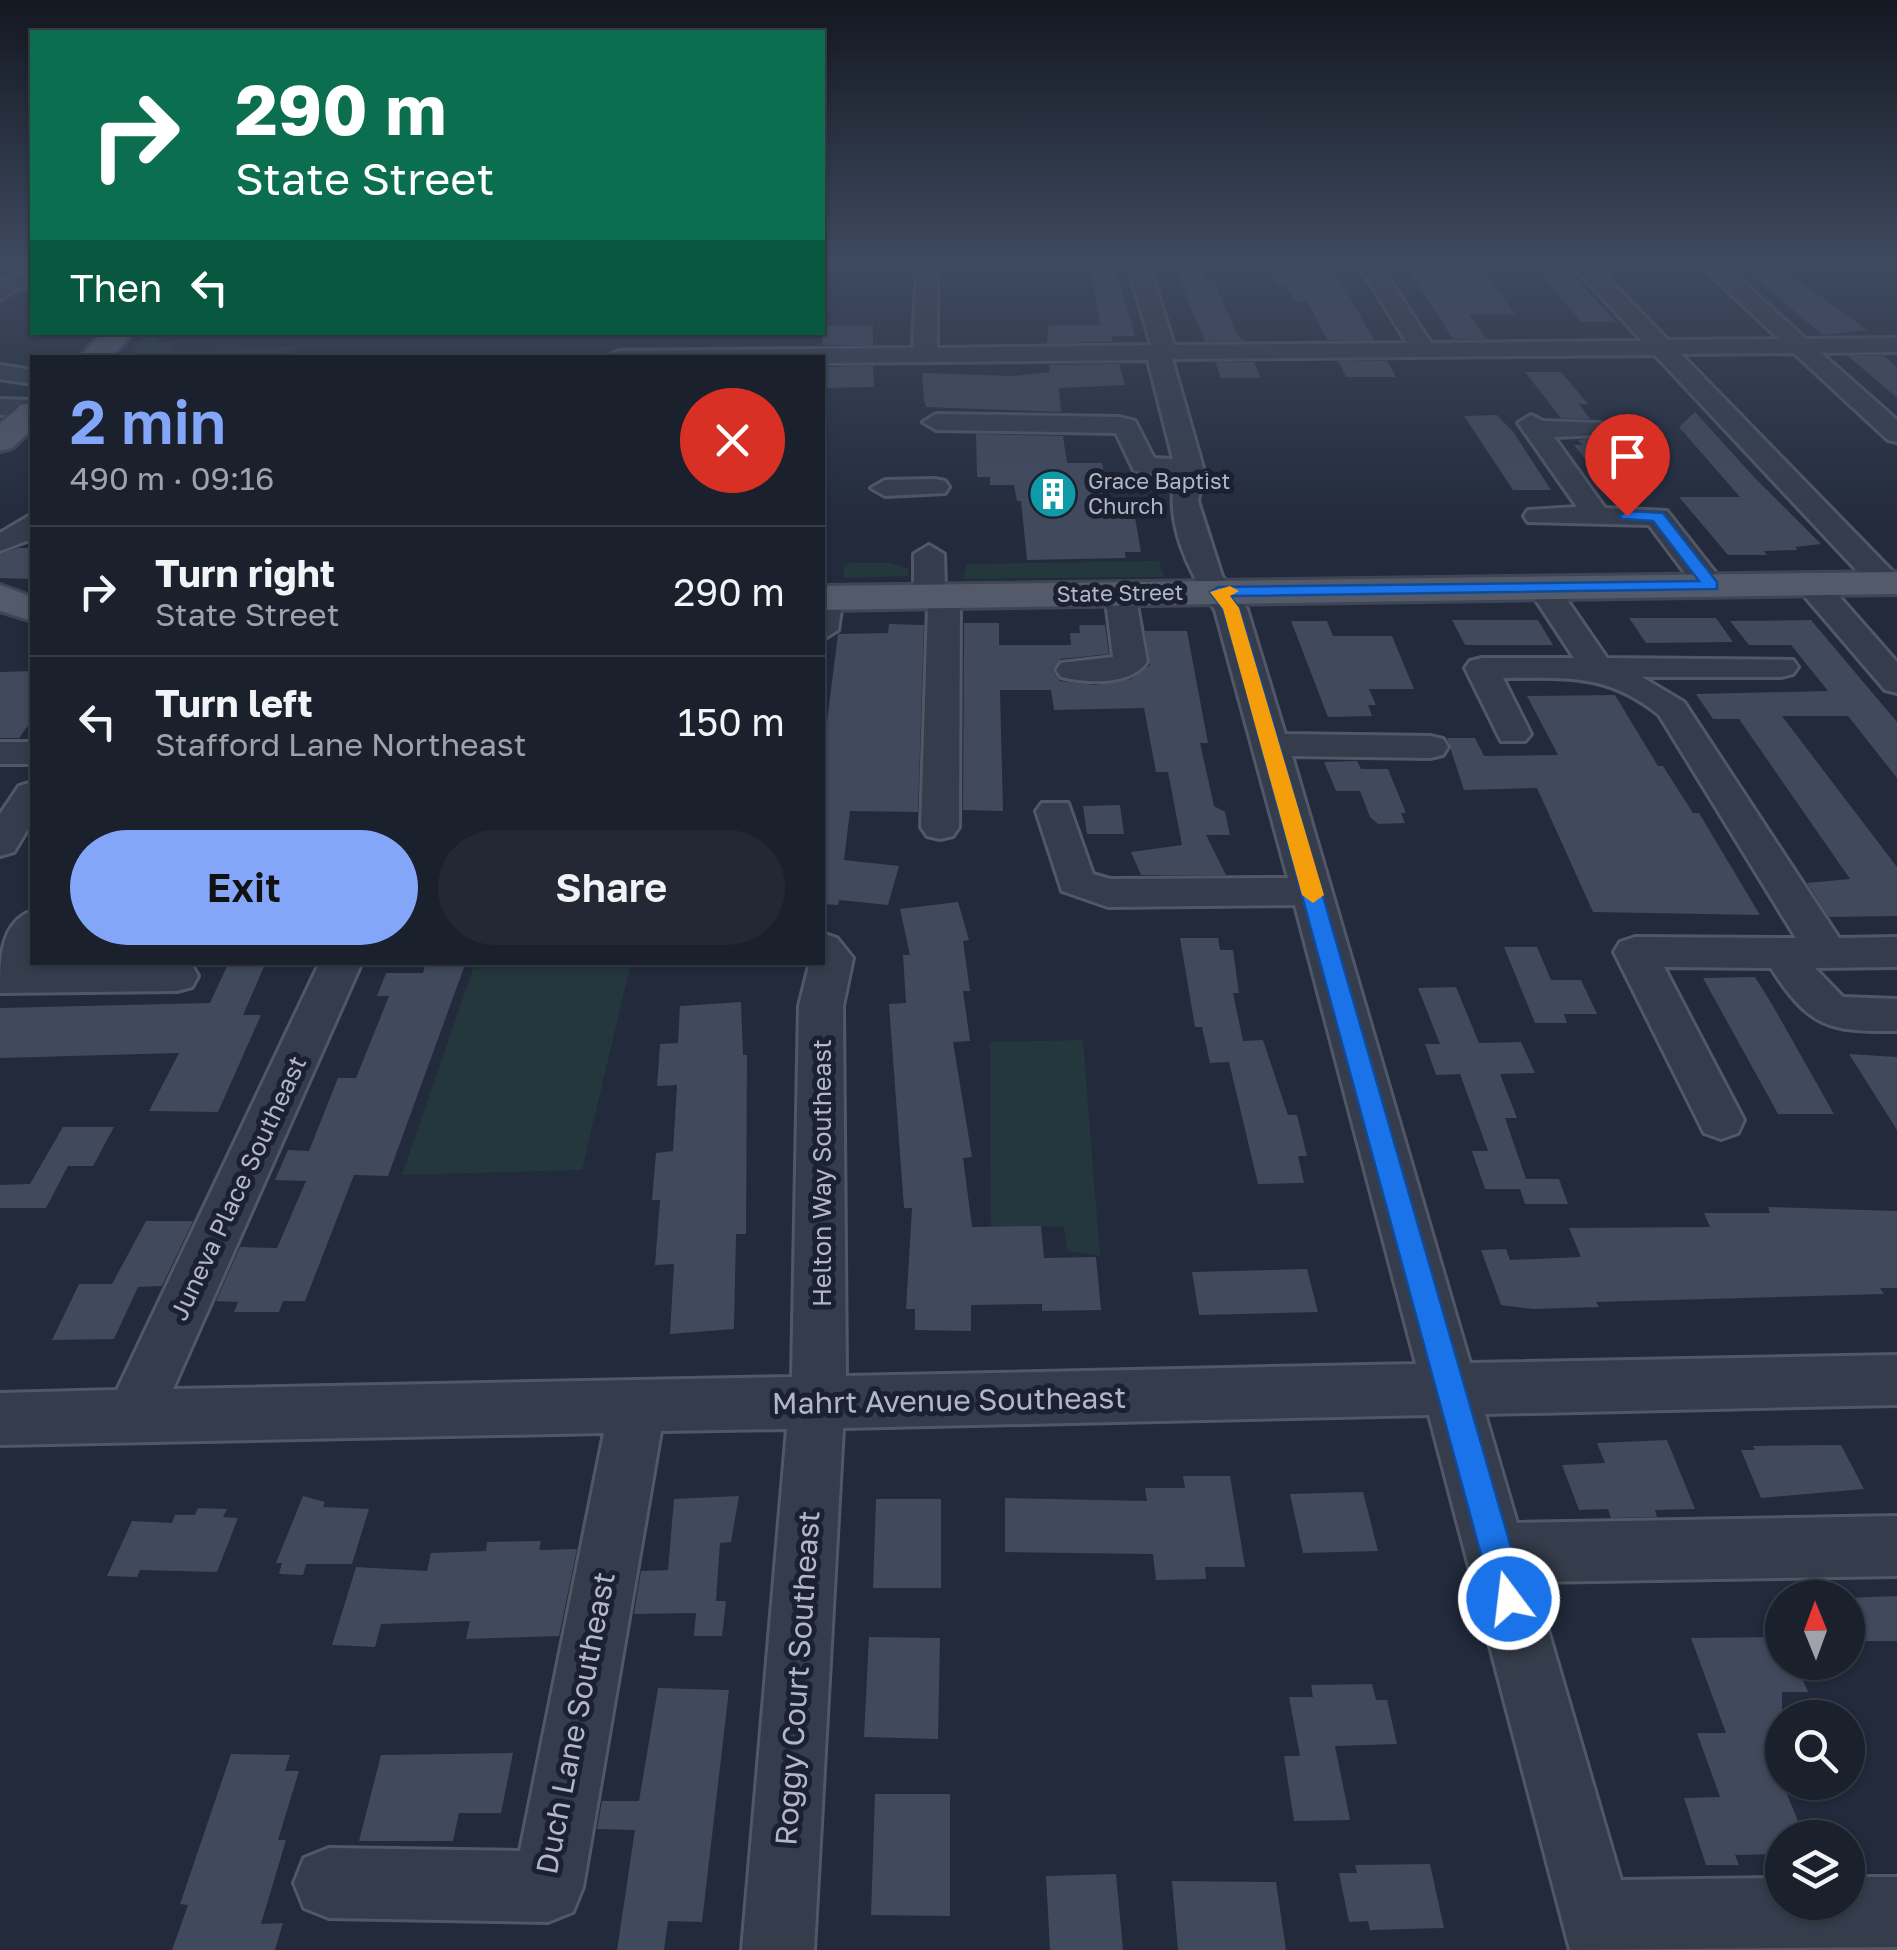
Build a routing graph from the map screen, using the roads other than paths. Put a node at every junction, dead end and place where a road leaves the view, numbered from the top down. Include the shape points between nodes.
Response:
1 (925, 350) edge
2 (1335, 350) edge
3 (1662, 350) edge
4 (1805, 350) edge
5 (1161, 352) junction
6 (925, 354) junction
7 (825, 355) edge
8 (0, 372) edge
9 (30, 377) edge
10 (936, 422) dead end
11 (1591, 428) dead end
12 (1897, 434) edge
13 (1189, 468) junction
14 (935, 487) dead end
15 (886, 488) dead end
16 (0, 514) edge
17 (30, 514) edge
18 (1538, 516) dead end
19 (1597, 516) junction
20 (30, 525) edge
21 (0, 542) edge
22 (928, 554) dead end
23 (1892, 583) edge
24 (1812, 584) junction
25 (1711, 586) junction
26 (1543, 588) junction
27 (1218, 592) junction
28 (1120, 593) junction
29 (937, 596) junction
30 (825, 608) edge
31 (1781, 667) dead end
32 (1073, 670) dead end
33 (1599, 670) junction
34 (1897, 683) edge
35 (1512, 734) dead end
36 (1270, 746) junction
37 (1430, 747) dead end
38 (0, 753) edge
39 (30, 753) edge
40 (30, 797) edge
41 (1055, 811) dead end
42 (940, 827) dead end
43 (0, 843) edge
44 (1312, 891) junction
45 (0, 912) edge
46 (30, 912) edge
47 (30, 928) edge
48 (825, 951) edge
49 (1897, 952) edge
50 (1783, 953) junction
51 (1827, 953) junction
52 (341, 965) edge
53 (0, 976) edge
54 (176, 976) dead end
55 (1897, 1015) edge
56 (1721, 1120) dead end
57 (1897, 1380) edge
58 (1451, 1388) junction
59 (817, 1405) junction
60 (637, 1408) junction
61 (134, 1414) junction
62 (0, 1419) edge
63 (1897, 1546) edge
64 (1497, 1553) junction
65 (330, 1882) dead end
66 (1897, 1912) edge
67 (1601, 1933) edge
68 (778, 1950) edge

1 - 6 street
2 - 5 street
3 - 23 street
4 - 12 street
5 - 6 street
5 - 13 street
6 - 7 street
8 - 9 street
10 - 13 street via 1126,426 1144,465
11 - 19 street via 1533,426
13 - 27 street via 1184,501 1207,577
14 - 15 street
16 - 17 street
18 - 19 street
19 - 25 street via 1658,516
20 - 21 street
22 - 29 street
23 - 24 main road, State Street
24 - 25 main road, State Street
24 - 34 street
25 - 26 main road, State Street
26 - 27 main road, State Street
26 - 33 street
27 - 28 main road, State Street
27 - 36 street via 1231,608
28 - 29 main road, State Street
28 - 32 street via 1130,662 1110,671
29 - 30 main road, State Street
29 - 42 street
31 - 33 street
33 - 35 street via 1482,668
33 - 51 street via 1672,709
36 - 37 street
36 - 44 street
38 - 39 street
40 - 43 street
41 - 44 street via 1076,882 1108,893
44 - 58 street
45 - 46 street
47 - 53 street
48 - 59 street, Helton Way Southeast via 832,958 821,1006 824,1250
49 - 51 street
50 - 51 street
50 - 55 street via 1820,1009 1836,1016
50 - 56 street via 1635,952
52 - 61 street, Juneva Place Southeast
53 - 54 street
57 - 58 street, Mahrt Avenue Southeast
58 - 59 street, Mahrt Avenue Southeast
58 - 64 street
59 - 60 street, Mahrt Avenue Southeast
59 - 68 street, Roggy Court Southeast
60 - 61 street, Mahrt Avenue Southeast
60 - 65 street, Duch Lane Southeast via 548,1887
61 - 62 street, Mahrt Avenue Southeast
63 - 64 street
64 - 67 street
66 - 67 street

